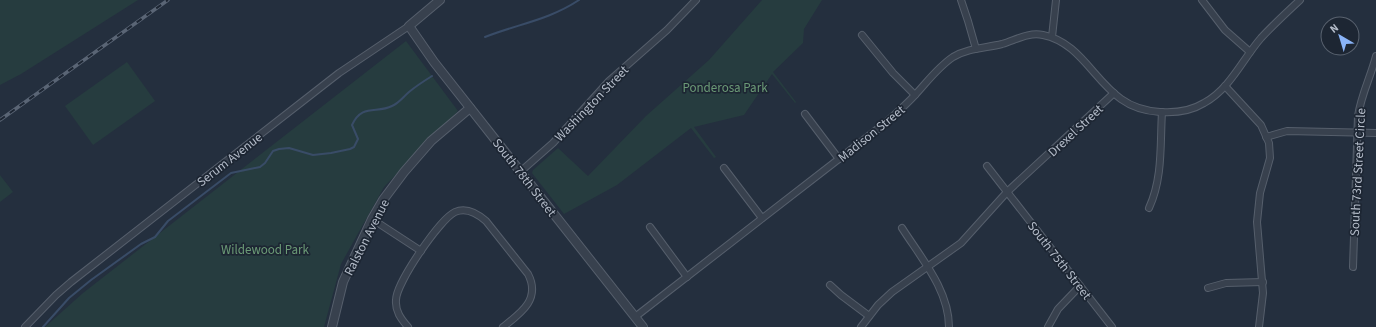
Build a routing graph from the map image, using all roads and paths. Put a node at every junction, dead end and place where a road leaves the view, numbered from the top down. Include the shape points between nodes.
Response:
1 (440, 0) edge
2 (696, 0) edge
3 (961, 0) edge
4 (1056, 0) edge
5 (1202, 0) edge
6 (1300, 0) edge
7 (409, 26) junction
8 (862, 35) dead end
9 (1052, 38) junction
10 (976, 49) junction
11 (1250, 52) junction
12 (1376, 56) edge
13 (1225, 86) junction
14 (1114, 93) junction
15 (915, 95) junction
16 (470, 108) junction
17 (1162, 112) junction
18 (805, 114) dead end
19 (1357, 132) junction
20 (1376, 133) edge
21 (1266, 137) junction
22 (839, 159) junction
23 (987, 166) dead end
24 (724, 168) dead end
25 (520, 172) junction
26 (1007, 192) junction
27 (1149, 208) dead end
28 (762, 218) junction
29 (372, 219) junction
30 (650, 227) dead end
31 (902, 228) dead end
32 (421, 251) junction
33 (927, 266) junction
34 (1353, 267) dead end
35 (687, 276) junction
36 (1262, 282) junction
37 (830, 285) dead end
38 (1080, 286) junction
39 (1208, 288) dead end
40 (635, 316) junction
41 (869, 316) junction
42 (25, 327) edge
43 (332, 327) edge
44 (408, 327) edge
45 (503, 327) edge
46 (643, 327) edge
47 (861, 327) edge
48 (949, 327) edge
49 (1048, 327) edge
50 (1112, 327) edge
51 (1259, 327) edge

1 - 7 street, Serum Avenue
2 - 25 street, Washington Street via 667,30 609,81 553,143
3 - 10 street
4 - 9 street
5 - 11 street via 1225,30
6 - 11 street, Drexel Street
7 - 16 street, South 78th Street via 425,51
7 - 42 street, Serum Avenue via 339,73 71,282
8 - 15 street
9 - 10 street, Madison Street via 1028,35
9 - 14 street, Madison Street via 1058,39 1072,49
10 - 15 street, Madison Street via 948,60
11 - 13 street, Drexel Street
12 - 19 street, South 73rd Street Circle via 1359,106
13 - 17 street, Drexel Street via 1211,99 1196,107
13 - 21 street via 1260,125
14 - 17 street, Drexel Street via 1137,107
14 - 26 street, Drexel Street
15 - 22 street, Madison Street via 884,124
16 - 25 street, South 78th Street
16 - 29 street, Ralston Avenue via 431,141 382,200
17 - 27 street via 1158,183
18 - 22 street
19 - 20 street
19 - 21 street via 1287,131
19 - 34 street, South 73rd Street Circle
21 - 36 street via 1270,158 1260,193 1257,222
22 - 28 street, Madison Street
23 - 26 street, South 75th Street
24 - 28 street
25 - 40 street, South 78th Street
26 - 33 street, Drexel Street via 960,243
26 - 38 street, South 75th Street
28 - 35 street, Madison Street
29 - 32 street
29 - 43 street, Ralston Avenue via 343,282
30 - 35 street
31 - 33 street
32 - 44 street via 396,295 397,310
32 - 45 street via 441,224 456,212 468,210 486,221 528,274 532,283 532,294 524,310
33 - 41 street, Drexel Street via 892,292
33 - 48 street via 946,304
35 - 40 street, Madison Street
36 - 39 street via 1226,283
36 - 51 street
37 - 41 street
38 - 49 street via 1058,309
38 - 50 street, South 75th Street
40 - 46 street, South 78th Street
41 - 47 street, Drexel Street

